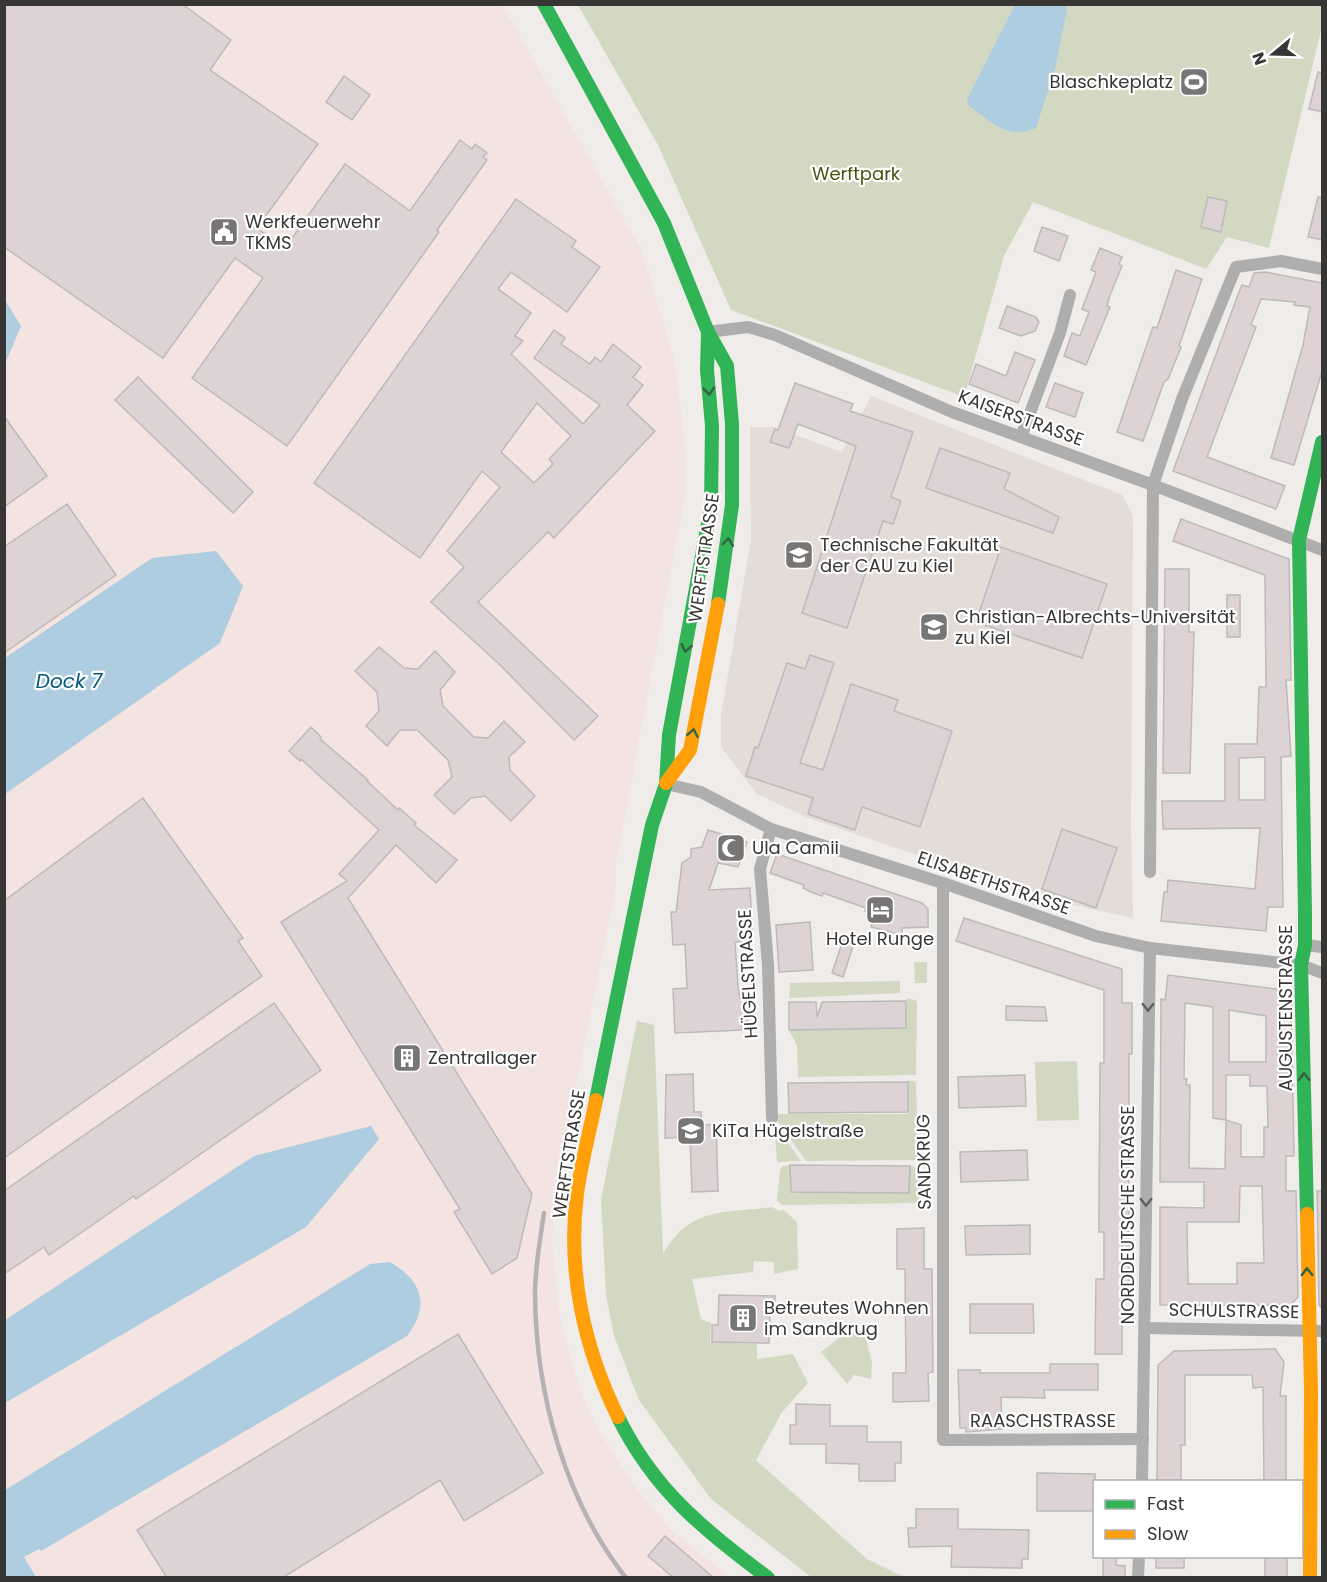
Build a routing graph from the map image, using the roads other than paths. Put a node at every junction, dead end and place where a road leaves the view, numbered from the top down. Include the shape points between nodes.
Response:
1 (544, 4) edge
2 (1323, 269) edge
3 (1070, 295) dead end
4 (708, 332) junction
5 (1021, 437) junction
6 (1323, 442) edge
7 (1154, 485) junction
8 (1299, 540) junction
9 (1323, 550) edge
10 (666, 784) junction
11 (771, 830) junction
12 (1150, 872) dead end
13 (943, 884) junction
14 (1305, 945) junction
15 (1323, 947) edge
16 (1150, 948) junction
17 (1302, 965) junction
18 (1323, 973) edge
19 (772, 1118) dead end
20 (1145, 1328) junction
21 (1315, 1331) edge
22 (1143, 1439) junction
23 (943, 1440) joint
24 (1142, 1480) edge
25 (1138, 1558) edge
26 (768, 1578) edge
27 (1138, 1578) edge
28 (1310, 1578) edge

1 - 4 main road, WERFTSTRASSE via 664,223
2 - 7 street via 1281,261 1236,267 1182,399
3 - 5 street
4 - 5 street, KAISERSTRASSE via 748,327 775,335 952,412
4 -> 10 main road, WERFTSTRASSE via 711,507 669,735
10 -> 4 main road, WERFTSTRASSE via 690,750 726,560 732,505 727,366
5 - 7 street, KAISERSTRASSE
6 - 8 main road, AUGUSTENSTRASSE
7 - 8 street, KAISERSTRASSE
7 - 12 street
8 - 9 street, KAISERSTRASSE
8 - 14 main road, AUGUSTENSTRASSE
10 - 11 street, ELISABETHSTRASSE via 701,792
10 - 26 main road, WERFTSTRASSE via 652,825 578,1194 574,1248 579,1296 590,1350 619,1421 647,1467 695,1521
11 - 13 street, ELISABETHSTRASSE
11 - 19 street, HÜGELSTRASSE via 760,869 768,965
13 - 16 street, ELISABETHSTRASSE via 1096,936
13 - 23 street, SANDKRUG
14 - 15 street
14 - 17 main road, AUGUSTENSTRASSE
16 - 17 street, ELISABETHSTRASSE
16 -> 20 street, NORDDEUTSCHE STRASSE
17 - 18 street, ELISABETHSTRASSE
21 -> 17 main road, AUGUSTENSTRASSE
20 - 21 street, SCHULSTRASSE
20 - 22 street, NORDDEUTSCHE STRASSE
21 - 28 main road, AUGUSTENSTRASSE
22 - 23 street, RAASCHSTRASSE
22 - 24 street, NORDDEUTSCHE STRASSE
25 - 27 street

